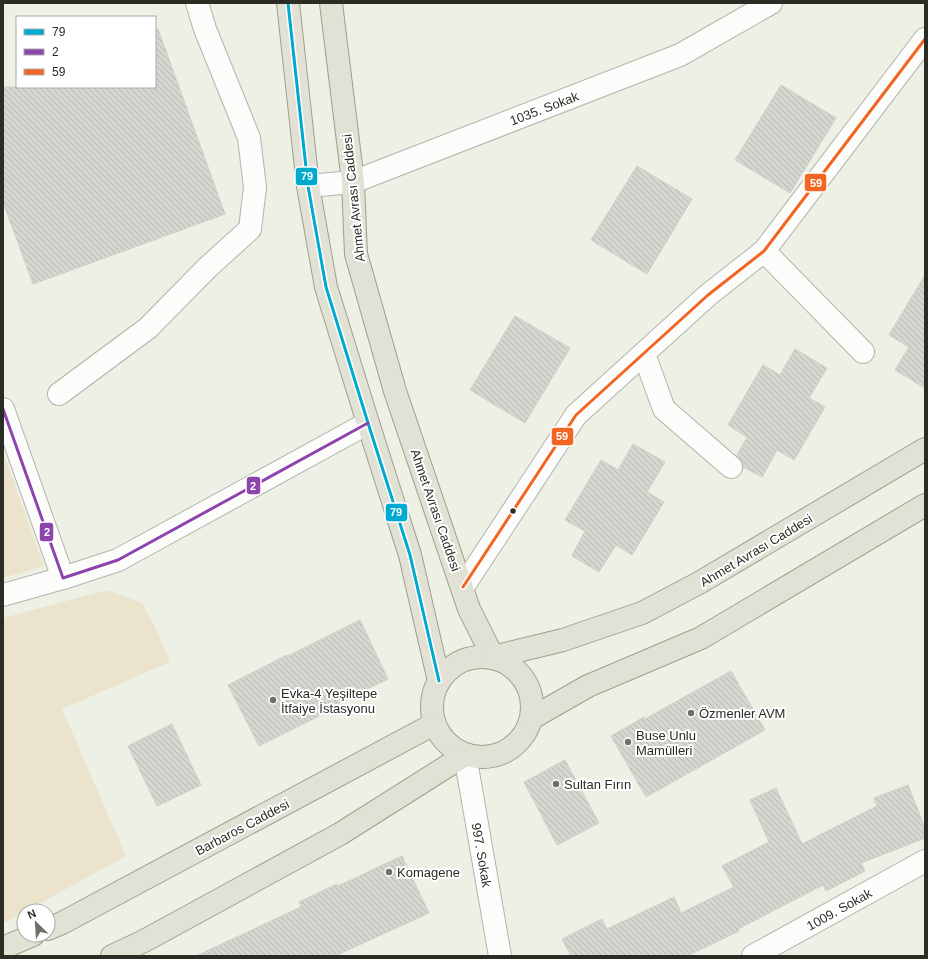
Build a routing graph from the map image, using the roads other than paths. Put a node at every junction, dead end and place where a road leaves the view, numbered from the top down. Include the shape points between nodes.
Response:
1 (197, 3) edge
2 (288, 3) edge
3 (331, 3) edge
4 (771, 3) edge
5 (925, 39) edge
6 (353, 182) junction
7 (308, 186) junction
8 (764, 251) junction
9 (863, 352) dead end
10 (644, 354) junction
11 (59, 394) dead end
12 (3, 409) edge
13 (368, 423) junction
14 (925, 449) edge
15 (732, 468) dead end
16 (925, 505) edge
17 (63, 578) junction
18 (463, 587) junction
19 (3, 595) edge
20 (493, 657) junction
21 (439, 680) junction
22 (532, 718) junction
23 (434, 724) junction
24 (465, 755) junction
25 (925, 861) edge
26 (56, 926) edge
27 (16, 942) edge
28 (3, 948) edge
29 (768, 953) edge
30 (112, 956) edge
31 (500, 956) edge

1 - 11 street via 249,138 255,187 250,229 148,328
2 - 7 main road
3 - 6 main road, Ahmet Avrası Caddesi
4 - 6 street, 1035. Sokak via 680,55
5 - 8 street
6 - 7 street, 1035. Sokak
6 - 18 main road, Ahmet Avrası Caddesi via 356,254 395,391
7 - 13 main road via 326,287
8 - 9 street
8 - 10 street via 708,295
10 - 15 street via 664,409
10 - 18 street via 576,415
12 - 17 street
13 - 17 street via 118,560
13 - 21 main road via 410,555
14 - 20 main road, Ahmet Avrası Caddesi via 699,584 642,613 564,640
16 - 22 main road via 701,638 588,686
17 - 19 street
18 - 20 main road, Ahmet Avrası Caddesi via 469,609
20 - 21 main road via 477,656 462,660
20 - 22 main road via 508,663 520,673 529,687 533,702
21 - 23 main road via 433,695
22 - 24 main road via 525,734 513,747 498,755 481,758
23 - 24 main road via 441,737
23 - 26 main road, Barbaros Caddesi
24 - 30 main road via 340,834
24 - 31 street, 997. Sokak
25 - 29 street, 1009. Sokak
27 - 28 main road

